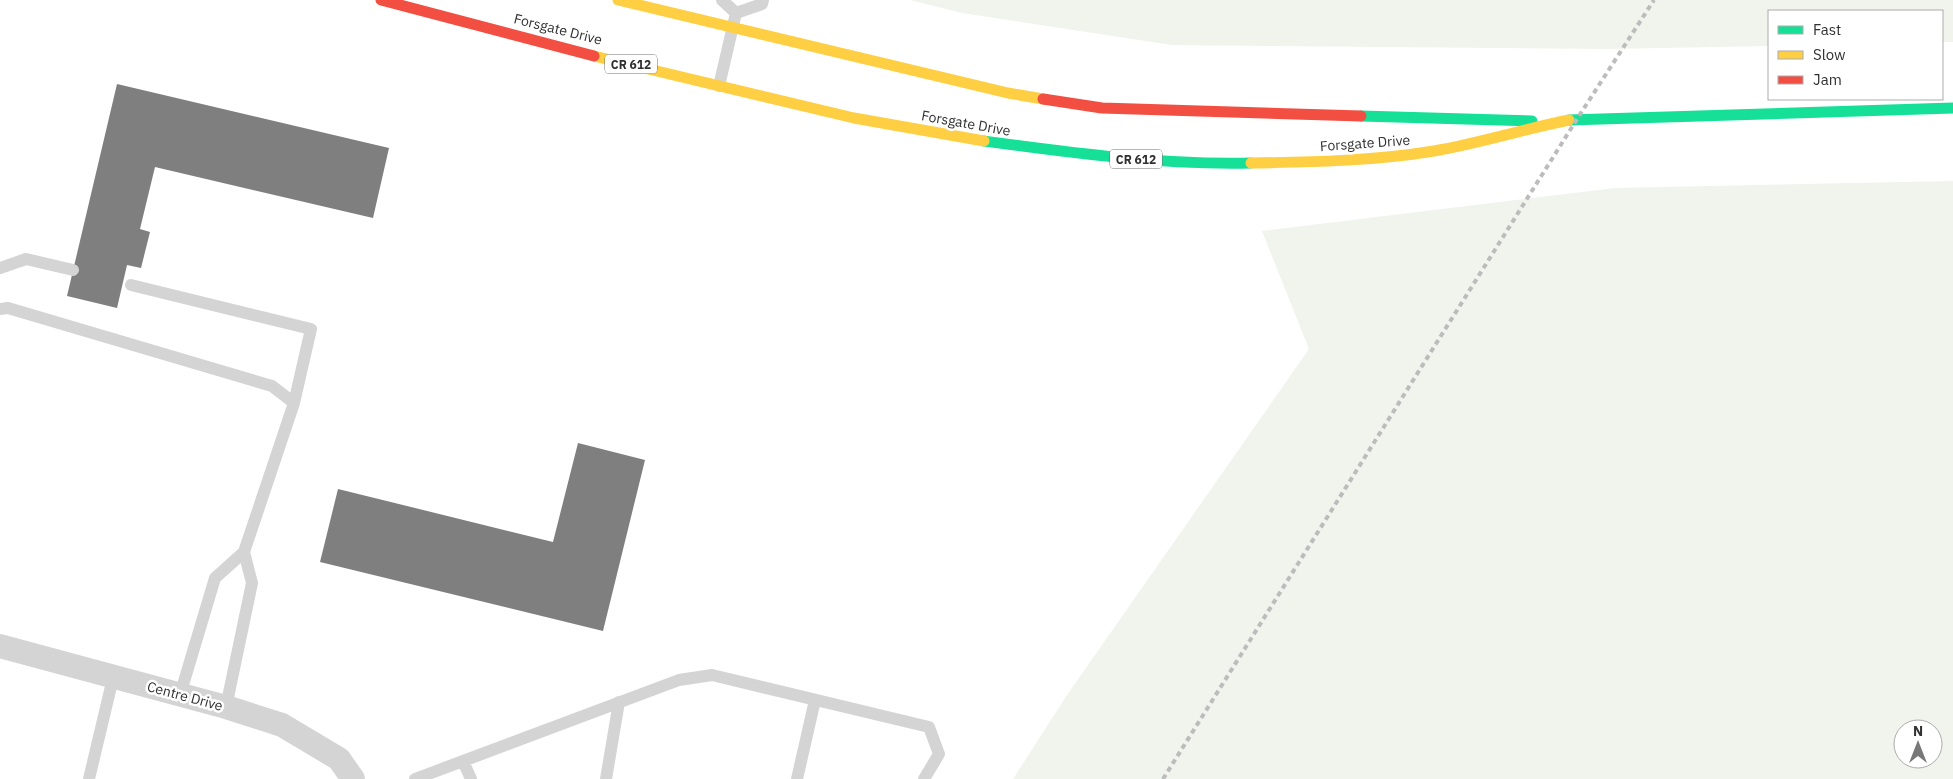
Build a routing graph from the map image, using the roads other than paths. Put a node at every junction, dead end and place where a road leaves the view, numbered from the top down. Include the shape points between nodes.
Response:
1 (381, 0) edge
2 (618, 0) edge
3 (722, 0) edge
4 (763, 0) edge
5 (736, 13) junction
6 (732, 28) junction
7 (719, 86) junction
8 (1953, 108) edge
9 (1556, 122) junction
10 (0, 268) edge
11 (73, 270) dead end
12 (132, 285) dead end
13 (3, 305) edge
14 (294, 402) junction
15 (244, 552) junction
16 (0, 646) edge
17 (113, 678) junction
18 (180, 695) junction
19 (815, 700) junction
20 (619, 702) junction
21 (226, 707) junction
22 (463, 761) junction
23 (89, 779) edge
24 (353, 779) edge
25 (415, 779) edge
26 (471, 779) edge
27 (606, 779) edge
28 (797, 779) edge
29 (924, 779) edge

1 - 7 main road, Forsgate Drive / CR 612
2 - 6 main road, Forsgate Drive / CR 612
3 - 5 lane
4 - 5 lane via 762,4
5 - 6 lane
6 - 7 lane
6 - 9 main road, Forsgate Drive / CR 612 via 1008,93 1102,108
7 - 9 main road, Forsgate Drive / CR 612 via 808,108 1002,146 1187,162 1335,162 1422,154
8 - 9 main road, Forsgate Drive / CR 612
10 - 11 lane via 26,259
12 - 14 lane via 311,329
13 - 14 lane via 272,386
14 - 15 lane
15 - 18 lane via 215,578
15 - 21 lane via 252,583
16 - 17 street, Centre Drive
17 - 18 street, Centre Drive
17 - 23 lane
18 - 21 street, Centre Drive
19 - 20 lane via 712,675 679,680
19 - 28 lane
19 - 29 lane via 929,727 939,754
20 - 22 lane
20 - 27 lane
21 - 24 street, Centre Drive via 282,725 338,759
22 - 25 lane
22 - 26 lane

